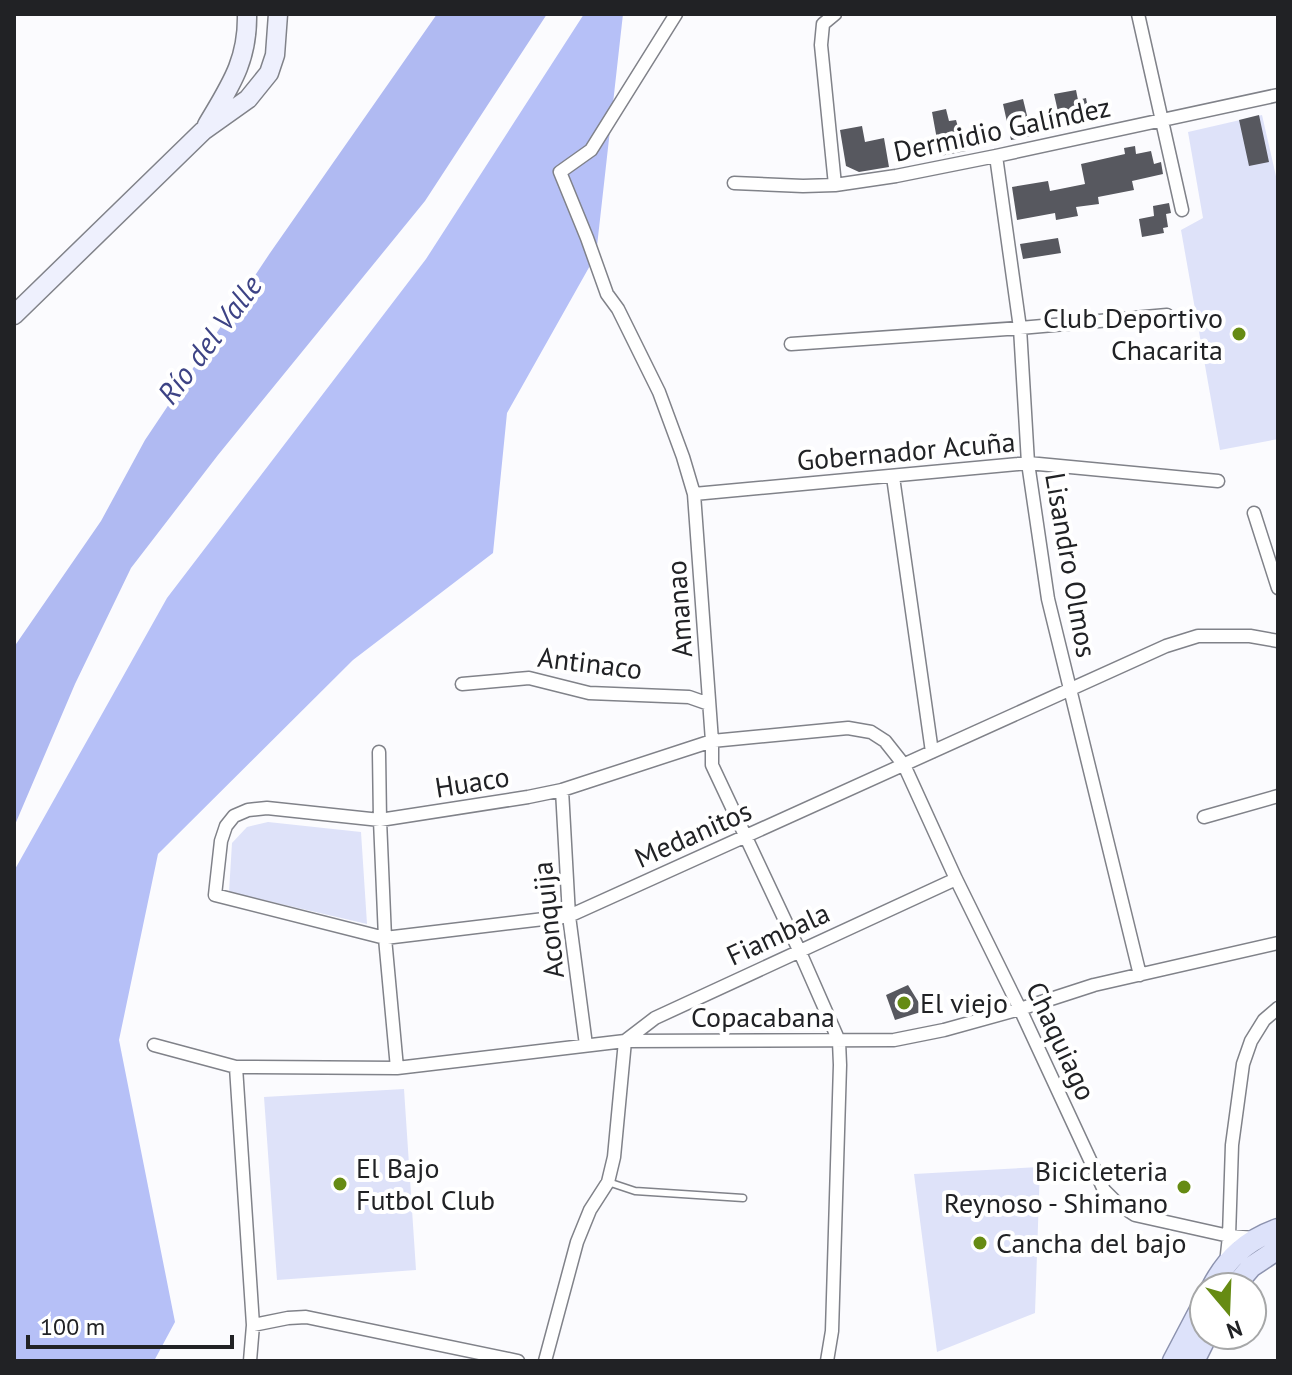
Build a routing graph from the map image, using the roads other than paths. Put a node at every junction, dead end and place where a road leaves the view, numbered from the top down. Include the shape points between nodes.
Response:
1 (247, 14) edge
2 (278, 14) edge
3 (676, 14) edge
4 (835, 14) edge
5 (1138, 14) edge
6 (1278, 95) edge
7 (1162, 119) junction
8 (203, 131) junction
9 (996, 156) junction
10 (734, 183) dead end
11 (835, 185) junction
12 (1182, 210) dead end
13 (14, 315) edge
14 (1167, 315) dead end
15 (1020, 328) junction
16 (791, 344) dead end
17 (1028, 463) junction
18 (893, 477) junction
19 (1218, 481) dead end
20 (694, 494) junction
21 (1254, 513) dead end
22 (1278, 588) edge
23 (1278, 641) edge
24 (462, 684) dead end
25 (1069, 690) junction
26 (709, 704) junction
27 (712, 741) junction
28 (379, 752) dead end
29 (932, 752) junction
30 (904, 765) junction
31 (562, 790) junction
32 (1278, 796) edge
33 (1204, 817) dead end
34 (380, 820) junction
35 (746, 837) junction
36 (956, 879) junction
37 (215, 895) joint
38 (569, 916) junction
39 (385, 938) junction
40 (1278, 943) edge
41 (799, 950) junction
42 (1140, 975) junction
43 (1278, 1008) edge
44 (1020, 1009) junction
45 (625, 1041) junction
46 (839, 1041) junction
47 (154, 1045) dead end
48 (586, 1045) junction
49 (236, 1067) junction
50 (397, 1068) junction
51 (608, 1182) junction
52 (743, 1198) dead end
53 (1278, 1229) edge
54 (1229, 1236) junction
55 (1256, 1238) junction
56 (1278, 1249) edge
57 (1226, 1265) junction
58 (1222, 1271) edge
59 (1248, 1271) edge
60 (253, 1325) junction
61 (1188, 1332) edge
62 (250, 1361) edge
63 (518, 1361) edge
64 (545, 1361) edge
65 (827, 1361) edge
66 (1173, 1361) edge

1 - 8 main road via 235,77
2 - 8 main road via 269,73 248,99
3 - 20 street, Amanao via 591,150 560,172 607,294 659,392
4 - 11 street via 823,24 821,45
5 - 7 street
6 - 7 street, Dermidio Galíndez
7 - 9 street, Dermidio Galíndez
7 - 12 street
8 - 13 main road
9 - 11 street, Dermidio Galíndez
9 - 15 street, Lisandro Olmos
10 - 11 street, Dermidio Galíndez
14 - 15 street
15 - 16 street
15 - 17 street, Lisandro Olmos
17 - 18 street, Gobernador Acuña
17 - 19 street, Gobernador Acuña
17 - 25 street, Lisandro Olmos via 1048,599
18 - 20 street, Gobernador Acuña
18 - 29 street
20 - 26 street, Amanao
21 - 22 street
23 - 25 street, Medanitos via 1198,636
24 - 26 street, Antinaco via 529,678 589,693 689,697
25 - 29 street, Medanitos
25 - 42 street, Lisandro Olmos
26 - 27 street, Amanao
27 - 30 street via 848,728 885,741
27 - 31 street, Huaco
27 - 35 street, Amanao via 712,765
28 - 34 street
29 - 30 street, Medanitos
30 - 35 street, Medanitos
30 - 36 street, Chaquiago
31 - 34 street, Huaco
31 - 38 street, Aconquija
32 - 33 street
34 - 37 street, Huaco via 267,808 234,816 221,841
34 - 39 street
35 - 38 street, Medanitos
35 - 41 street, Amanao
36 - 41 street, Fiambala
36 - 44 street, Chaquiago
37 - 39 street, Medanitos
38 - 39 street, Medanitos
38 - 48 street, Aconquija
39 - 50 street
40 - 42 street, Copacabana
41 - 45 street, Fiambala via 655,1018
41 - 46 street, Amanao
42 - 44 street, Copacabana
43 - 54 street via 1257,1030 1243,1064 1232,1145
44 - 46 street, Copacabana via 894,1040
44 - 54 street, Chaquiago via 1104,1190 1135,1215
45 - 46 street, Copacabana
45 - 48 street, Copacabana
45 - 51 street
46 - 65 street
47 - 49 street, Copacabana
48 - 50 street, Copacabana
49 - 50 street, Copacabana
49 - 60 street
51 - 52 lane via 635,1191
51 - 64 street via 577,1242
53 - 55 main road
54 - 55 street, Chaquiago
54 - 57 street
55 - 57 main road
56 - 59 main road
57 - 58 main road
60 - 62 street
60 - 63 street via 306,1317
61 - 66 main road

